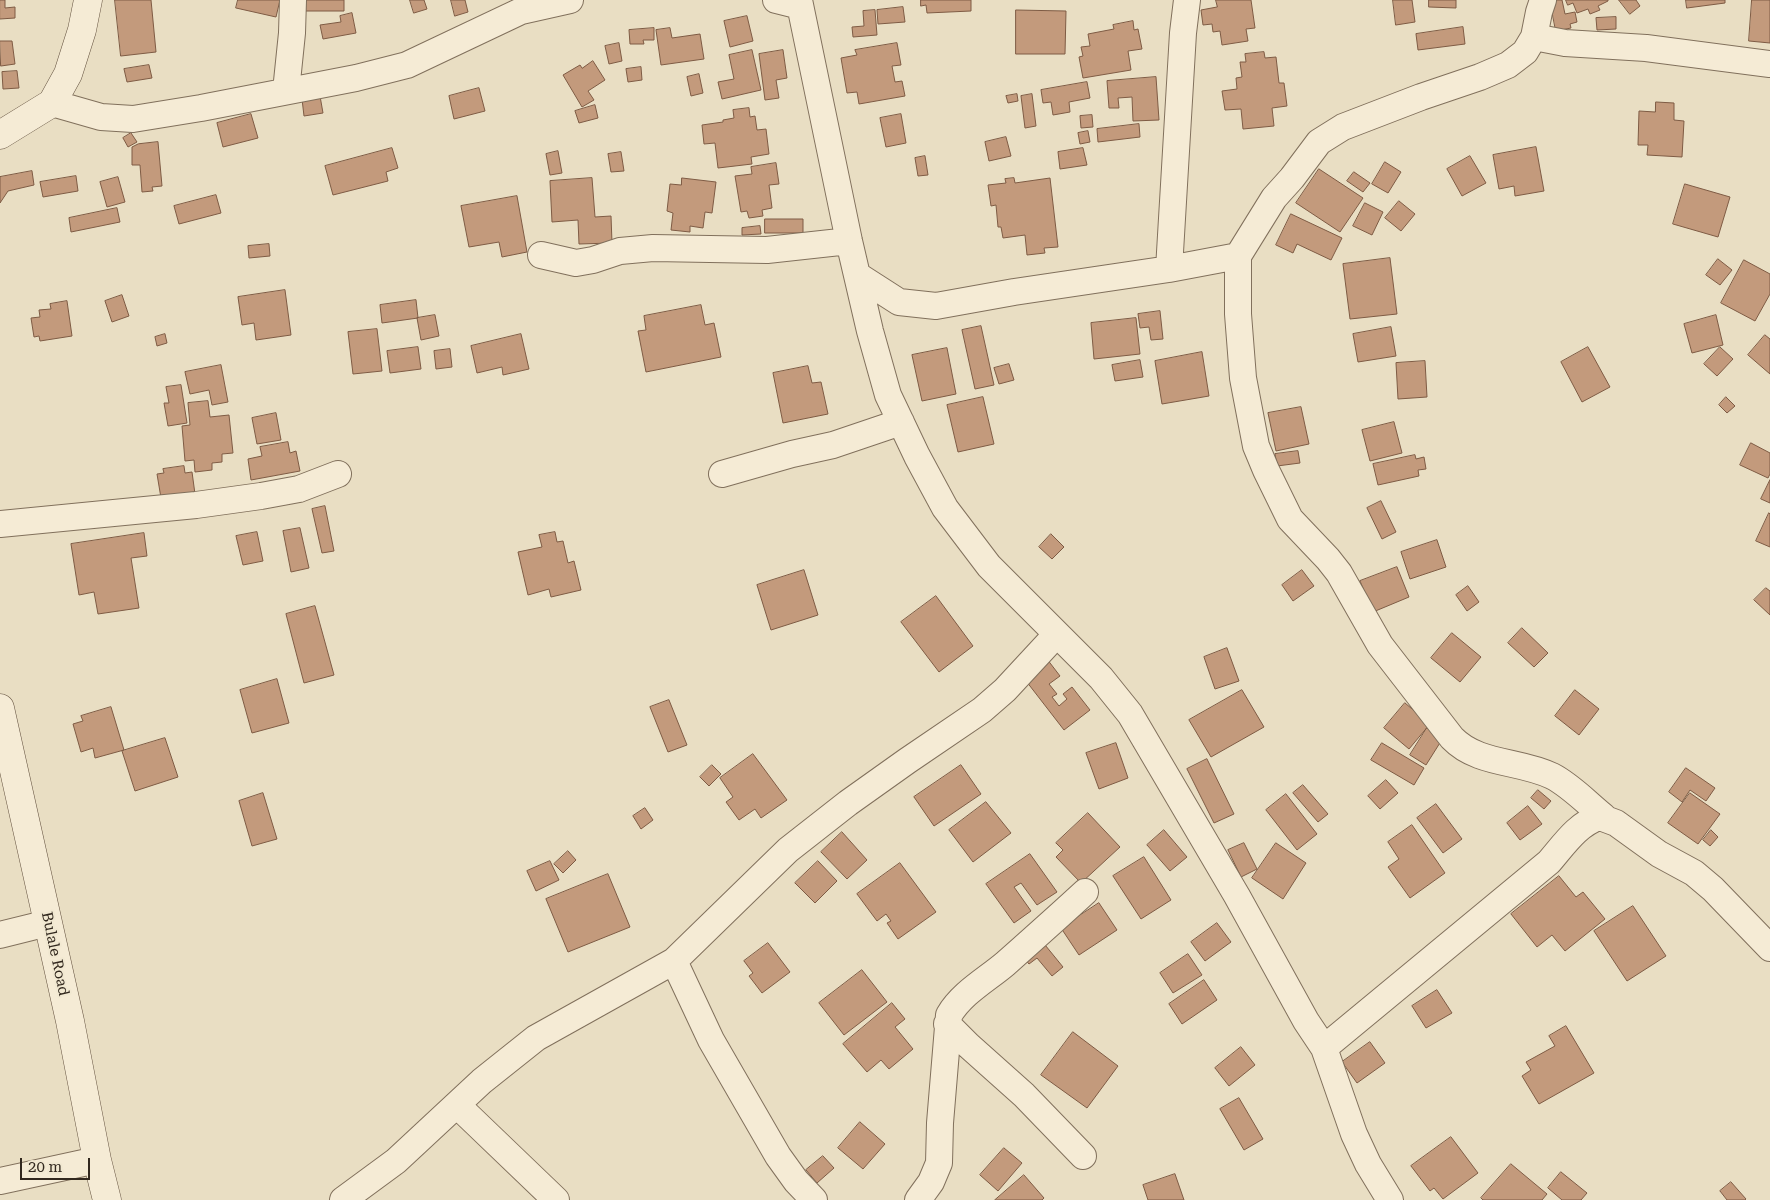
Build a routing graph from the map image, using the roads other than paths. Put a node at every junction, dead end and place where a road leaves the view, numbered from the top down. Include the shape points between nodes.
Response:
1 (88, 0) edge
2 (293, 0) edge
3 (570, 0) edge
4 (1187, 0) edge
5 (1543, 0) edge
6 (791, 2) edge
7 (1534, 37) junction
8 (1770, 64) edge
9 (286, 91) junction
10 (52, 103) junction
11 (0, 135) edge
12 (849, 241) junction
13 (541, 255) dead end
14 (1238, 256) junction
15 (1169, 270) junction
16 (857, 275) junction
17 (901, 422) junction
18 (338, 474) dead end
19 (722, 474) dead end
20 (0, 524) edge
21 (1056, 635) junction
22 (0, 712) edge
23 (1603, 816) junction
24 (1086, 892) dead end
25 (48, 923) junction
26 (0, 935) edge
27 (1770, 948) edge
28 (674, 962) junction
29 (947, 1024) junction
30 (1324, 1048) junction
31 (457, 1105) junction
32 (1083, 1156) dead end
33 (97, 1160) junction
34 (0, 1182) edge
35 (107, 1200) edge
36 (343, 1200) edge
37 (556, 1200) edge
38 (814, 1200) edge
39 (918, 1200) edge
40 (1390, 1200) edge

1 - 10 street via 68,74
2 - 9 street
3 - 9 street via 521,11 407,66
4 - 15 street
5 - 7 street
6 - 12 street via 818,85
7 - 8 street via 1564,43 1646,48
7 - 14 street via 1524,52 1508,66 1357,121 1319,142 1274,198
9 - 10 street via 133,119 101,117
10 - 11 street
12 - 13 street via 767,250 653,248 620,251 576,263
12 - 16 street
14 - 15 street
14 - 23 street via 1243,378 1256,446 1290,519 1339,573 1380,646 1457,742 1474,754 1552,776
15 - 16 street via 936,306 899,302
16 - 17 street via 888,395
17 - 19 street via 833,445
17 - 21 street via 945,508 989,566
18 - 20 street via 299,489 261,496
21 - 28 street via 982,710 899,766 788,850
21 - 30 street via 1100,678 1130,714
22 - 25 street, Bulale Road
23 - 27 street via 1694,873
23 - 30 street via 1590,820 1576,831 1549,862
24 - 29 street via 954,1006
25 - 26 street
25 - 33 street, Bulale Road
28 - 31 street via 536,1038
28 - 38 street via 711,1040 778,1156 796,1182
29 - 32 street via 1024,1095
29 - 39 street via 939,1163
30 - 40 street via 1354,1134
31 - 36 street via 396,1161
31 - 37 street
33 - 34 street
33 - 35 street, Bulale Road

